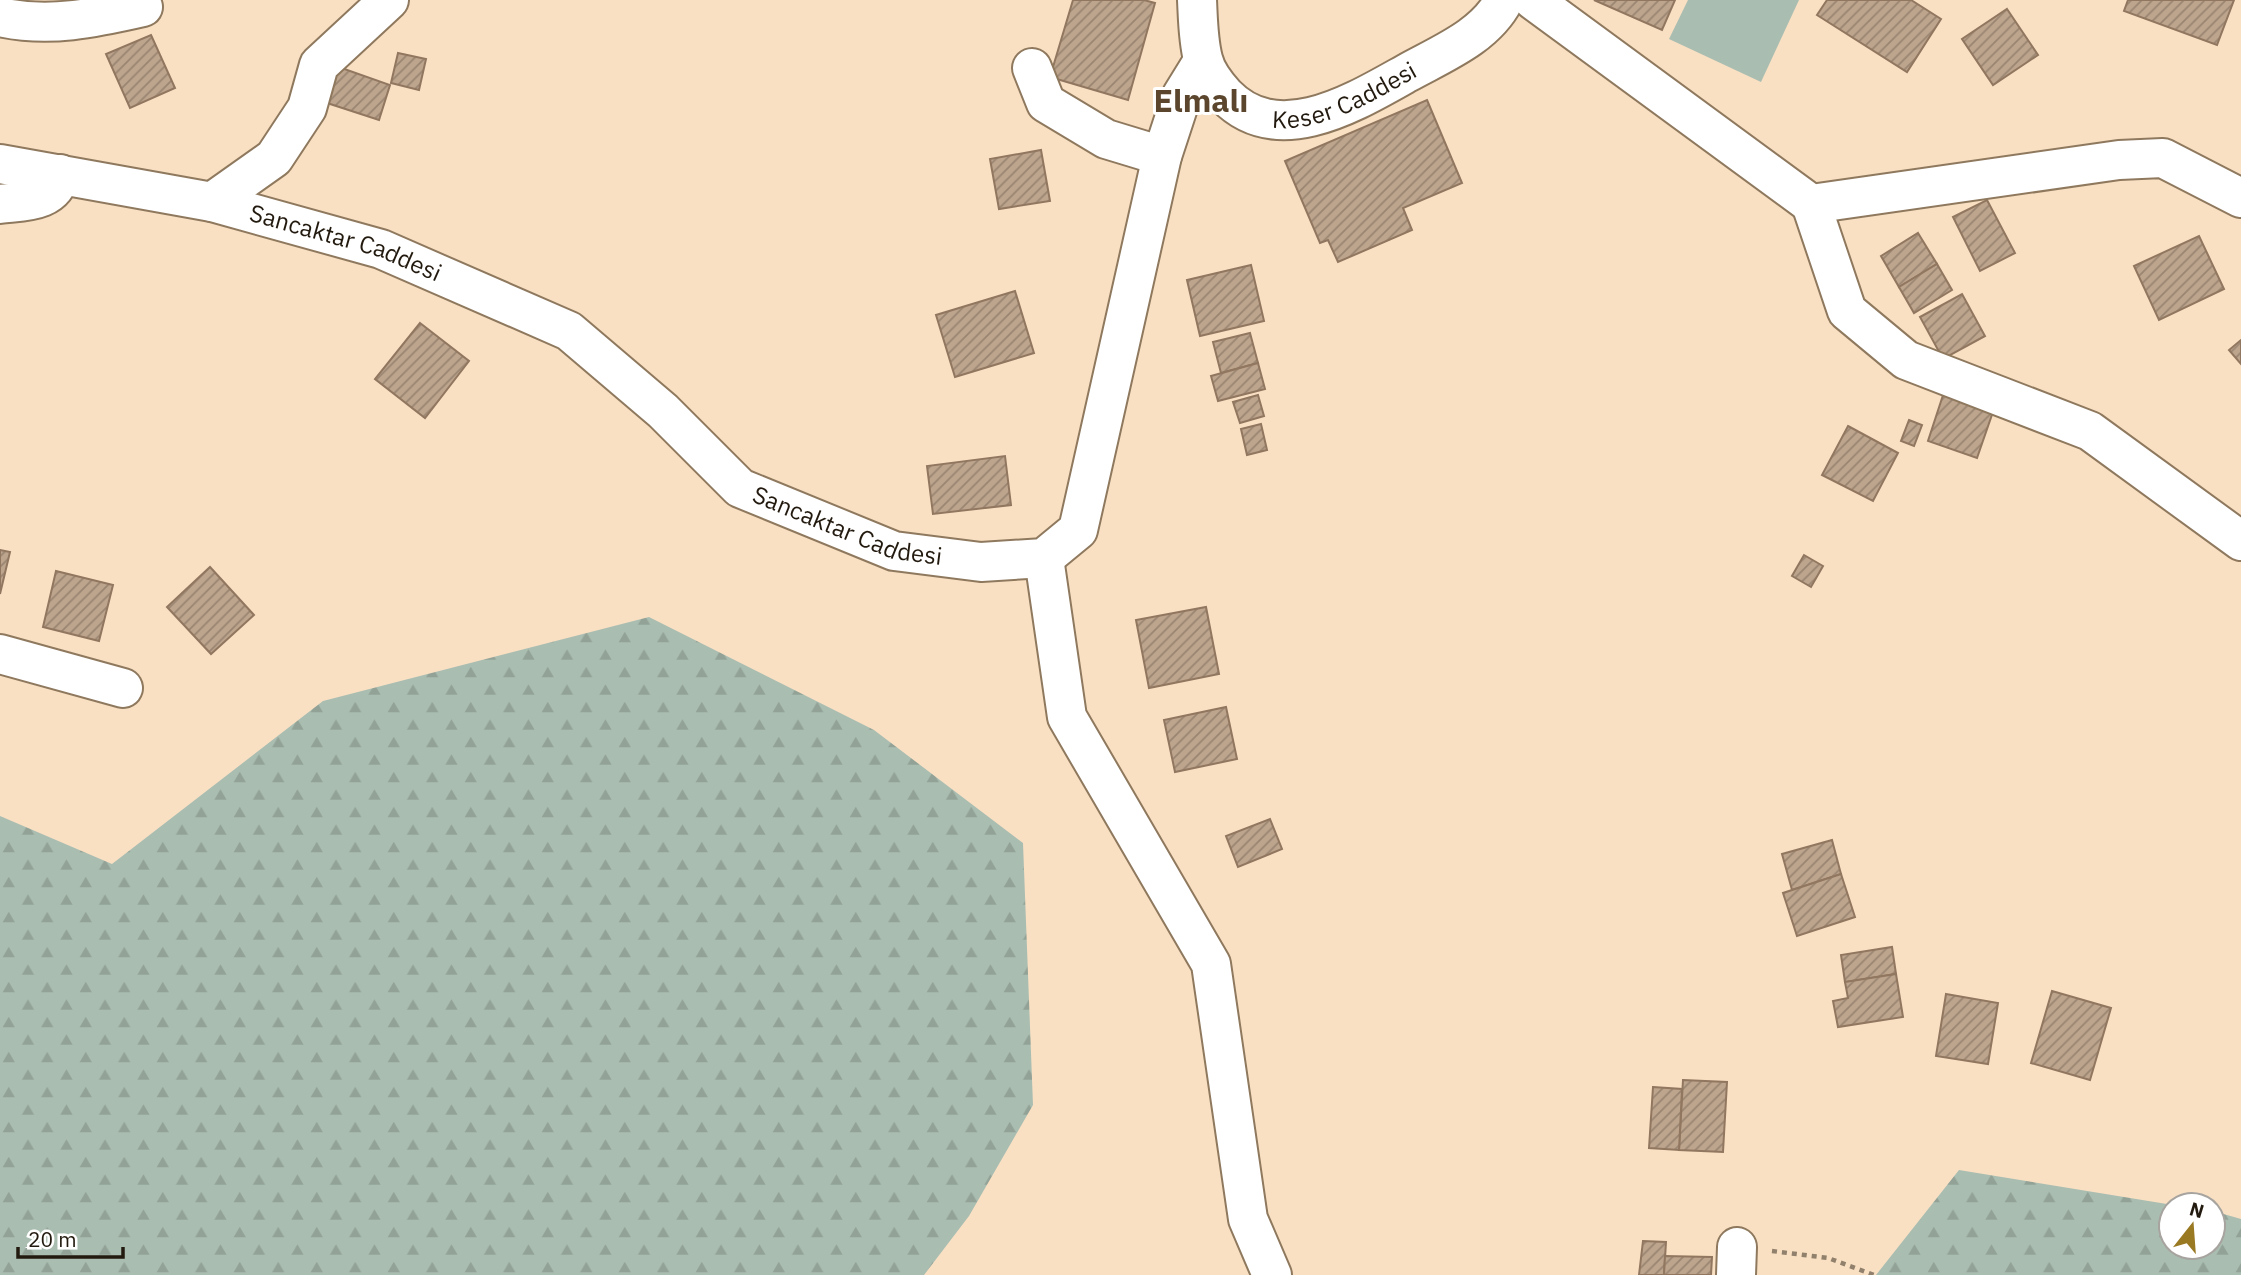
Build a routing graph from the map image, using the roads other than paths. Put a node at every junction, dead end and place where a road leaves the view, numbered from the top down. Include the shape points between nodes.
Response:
1 (389, 0) edge
2 (1197, 0) edge
3 (1504, 0) edge
4 (1533, 0) edge
5 (143, 7) dead end
6 (0, 17) edge
7 (1203, 61) junction
8 (1032, 68) dead end
9 (1162, 156) junction
10 (0, 164) edge
11 (60, 174) junction
12 (2241, 198) edge
13 (212, 202) junction
14 (0, 204) edge
15 (1811, 204) junction
16 (2241, 541) edge
17 (1044, 558) junction
18 (0, 654) edge
19 (123, 688) dead end
20 (1272, 1275) edge

1 - 13 street via 319,65 307,108 274,158
2 - 7 street, Keser Caddesi
3 - 7 street, Keser Caddesi via 1468,39 1351,104 1306,119 1254,115 1215,85
4 - 15 street
5 - 6 street via 82,20
7 - 9 street via 1182,95
8 - 9 street via 1046,103 1106,139
9 - 17 street via 1078,530
10 - 11 street, Sancaktar Caddesi
11 - 13 street, Sancaktar Caddesi
11 - 14 street via 55,188 42,198
12 - 15 street via 2163,159 2119,160
13 - 17 street, Sancaktar Caddesi via 381,249 569,331 663,411 740,488 894,551 981,562
15 - 16 street via 1847,310 1906,360 2090,431
17 - 20 street via 1067,717 1212,964 1248,1219
18 - 19 street

